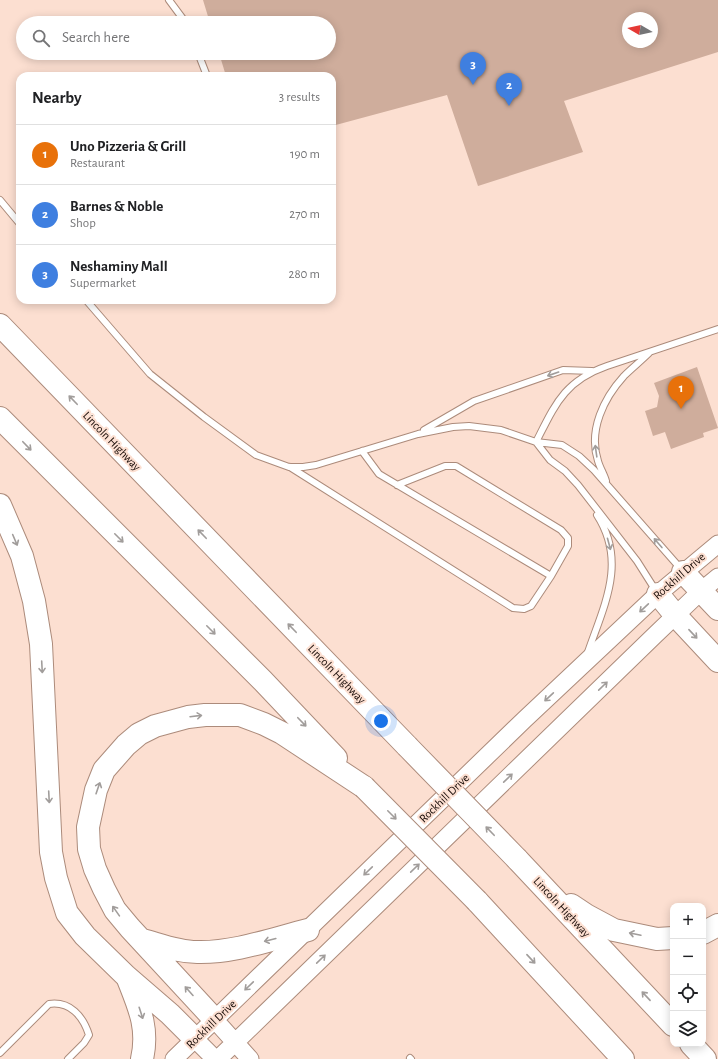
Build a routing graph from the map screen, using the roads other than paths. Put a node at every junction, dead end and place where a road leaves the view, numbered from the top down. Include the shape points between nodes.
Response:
1 (169, 0) edge
2 (181, 16) edge
3 (201, 60) edge
4 (205, 72) edge
5 (0, 200) edge
6 (16, 219) edge
7 (89, 304) edge
8 (0, 325) edge
9 (718, 329) edge
10 (651, 351) junction
11 (592, 371) junction
12 (0, 418) edge
13 (418, 434) junction
14 (536, 442) junction
15 (362, 451) junction
16 (289, 467) junction
17 (397, 485) junction
18 (578, 485) junction
19 (610, 488) junction
20 (0, 504) edge
21 (718, 544) edge
22 (683, 572) junction
23 (551, 576) junction
24 (718, 577) edge
25 (701, 591) junction
26 (658, 594) junction
27 (718, 609) edge
28 (676, 616) junction
29 (718, 661) edge
30 (583, 665) junction
31 (364, 787) junction
32 (538, 881) junction
33 (718, 925) edge
34 (308, 930) junction
35 (706, 931) edge
36 (670, 938) edge
37 (142, 940) junction
38 (126, 976) junction
39 (215, 1020) junction
40 (670, 1022) edge
41 (195, 1039) junction
42 (234, 1043) junction
43 (694, 1047) edge
44 (0, 1053) edge
45 (68, 1059) edge
46 (142, 1059) edge
47 (174, 1059) edge
48 (217, 1059) edge
49 (250, 1059) edge
50 (623, 1059) edge
51 (705, 1059) edge

1 - 2 lane
3 - 4 lane
5 - 6 lane
7 - 16 lane via 150,374 256,455
32 -> 8 highway, Lincoln Highway, bridge
9 - 10 lane
10 - 11 lane
19 -> 10 lane via 596,452 599,417 604,403 624,375
11 -> 13 lane via 563,370 474,402
11 - 14 lane via 582,376 564,394
12 -> 31 highway
13 - 14 lane via 453,427 475,426 501,430
13 - 15 lane
14 - 18 lane via 550,460
14 - 19 lane via 562,445 579,456
15 - 16 lane via 316,465
15 - 17 lane via 379,474
16 - 23 lane via 513,608 524,609 531,606
17 - 23 lane
17 - 23 lane via 445,466 456,466 561,530 568,538 568,546
18 - 26 lane via 637,561
18 -> 30 lane via 602,523 611,545 612,556 608,596
22 -> 19 lane
20 -> 38 highway via 22,556 34,601 41,644 51,852 56,878 68,913 85,936
21 - 22 main road, Rockhill Drive
22 - 25 highway
22 - 26 main road, Rockhill Drive
24 - 25 main road
25 - 27 highway
25 - 28 main road
26 - 28 highway
26 -> 30 main road, Rockhill Drive
28 -> 29 highway
42 -> 28 main road
30 -> 34 main road, Rockhill Drive
37 -> 31 highway via 115,910 95,870 89,849 92,808 104,770 139,734 155,726 188,717 240,715 282,732
31 -> 50 highway, bridge via 477,901
36 -> 32 highway via 657,939 614,930 586,915
40 -> 32 highway, Lincoln Highway
33 - 35 highway
34 -> 37 highway via 213,952 173,949
34 -> 39 main road, Rockhill Drive
39 -> 37 highway
38 - 41 highway
38 -> 46 highway via 143,1021 145,1040
39 - 41 main road, Rockhill Drive
39 - 42 main road
41 - 47 main road, Rockhill Drive
41 - 48 main road
42 - 48 main road
42 - 49 main road
43 - 51 highway
44 - 45 lane via 49,1004 58,1003 68,1005 85,1023 89,1035

